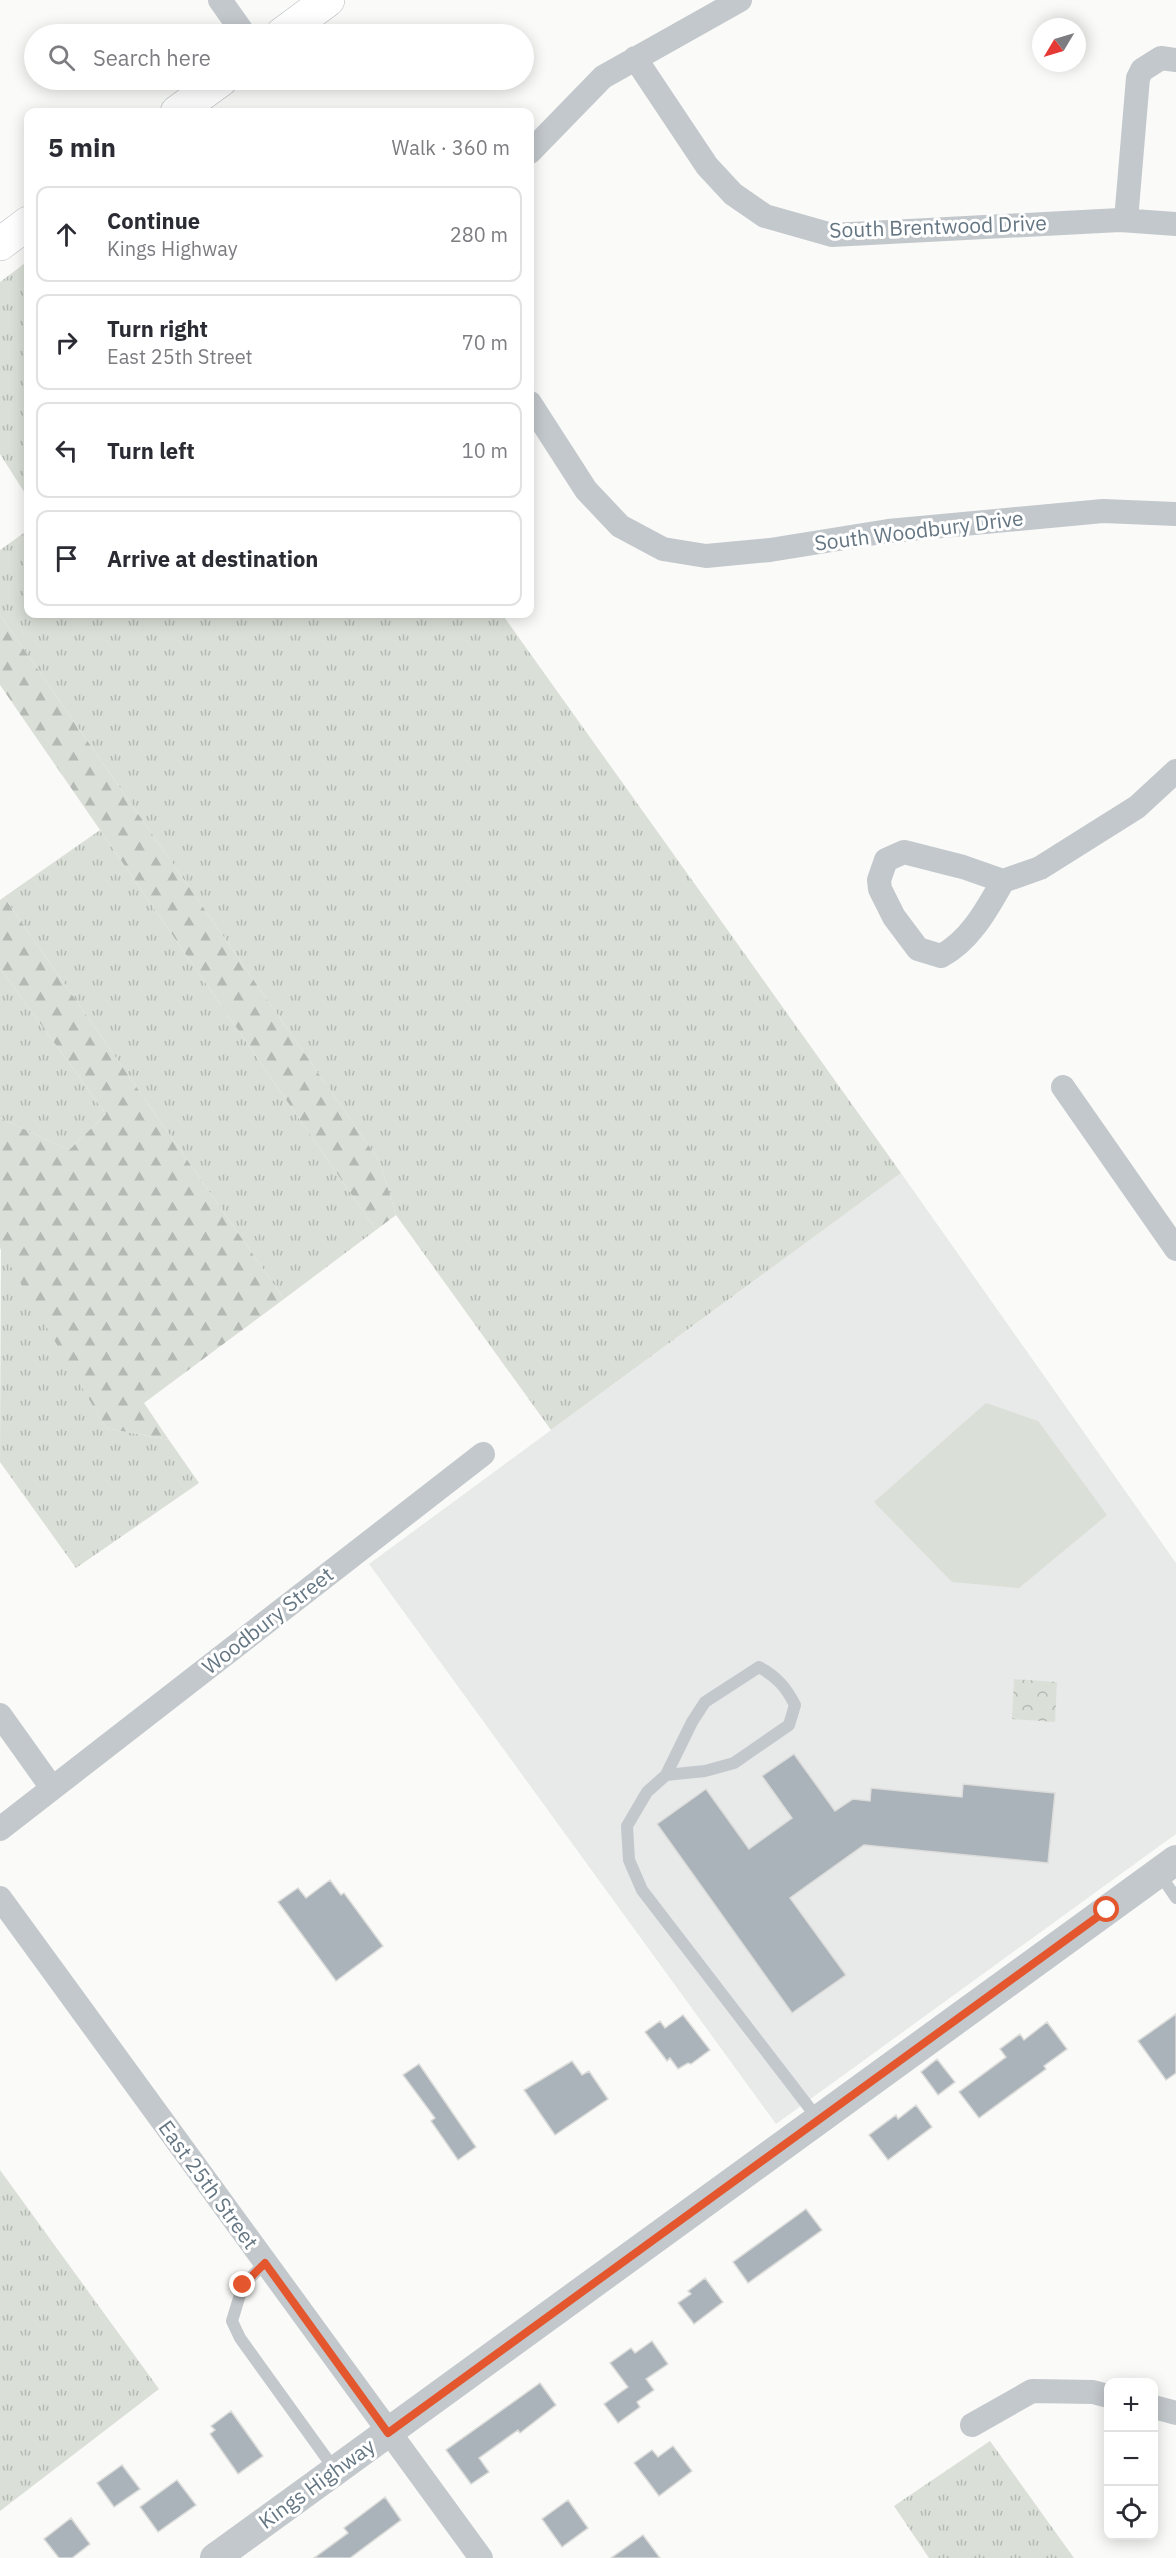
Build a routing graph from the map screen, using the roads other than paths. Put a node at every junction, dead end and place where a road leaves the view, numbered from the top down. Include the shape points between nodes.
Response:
1 (220, 0) edge
2 (328, 0) edge
3 (740, 0) edge
4 (237, 24) edge
5 (296, 24) edge
6 (635, 58) junction
7 (1176, 60) edge
8 (207, 90) edge
9 (182, 108) edge
10 (534, 148) edge
11 (1126, 220) junction
12 (1176, 224) edge
13 (24, 226) edge
14 (0, 244) edge
15 (534, 409) edge
16 (1176, 514) edge
17 (1176, 771) edge
18 (1003, 881) junction
19 (1063, 1086) dead end
20 (1176, 1248) edge
21 (483, 1454) dead end
22 (0, 1715) edge
23 (666, 1775) junction
24 (52, 1788) junction
25 (0, 1829) edge
26 (1167, 1866) edge
27 (0, 1898) edge
28 (1176, 1898) edge
29 (818, 2120) junction
30 (265, 2263) junction
31 (1104, 2395) edge
32 (1158, 2408) edge
33 (1176, 2413) edge
34 (972, 2425) dead end
35 (388, 2433) junction
36 (336, 2471) junction
37 (215, 2558) edge
38 (481, 2558) edge

1 - 4 street
2 - 5 main road
3 - 6 street
6 - 10 street via 603,77
6 - 11 street, South Brentwood Drive via 707,166 733,194 765,216 832,235
7 - 11 street via 1161,58 1142,70 1138,78
8 - 9 main road
11 - 12 street, South Brentwood Drive
13 - 14 main road
15 - 16 street, South Woodbury Drive via 586,490 620,526 663,549 706,556 888,531 1103,511
17 - 18 street via 1137,807 1040,868
18 - 18 street via 904,852 886,860 879,880 894,917 918,949 941,956 972,932
19 - 20 street
21 - 24 street, Woodbury Street
22 - 24 street
23 - 23 lane via 705,1702 759,1667 776,1676 795,1705 789,1725 734,1763
23 - 29 lane via 647,1792 627,1826 629,1860 642,1890
24 - 25 street
26 - 28 lane
26 - 29 street, Kings Highway
27 - 30 street, East 25th Street
29 - 35 street, Kings Highway
30 - 35 street, East 25th Street
30 - 36 lane via 243,2285 232,2322
31 - 34 street via 1032,2391
32 - 33 street
35 - 36 street, Kings Highway
35 - 38 street, East 25th Street
36 - 37 street, Kings Highway

